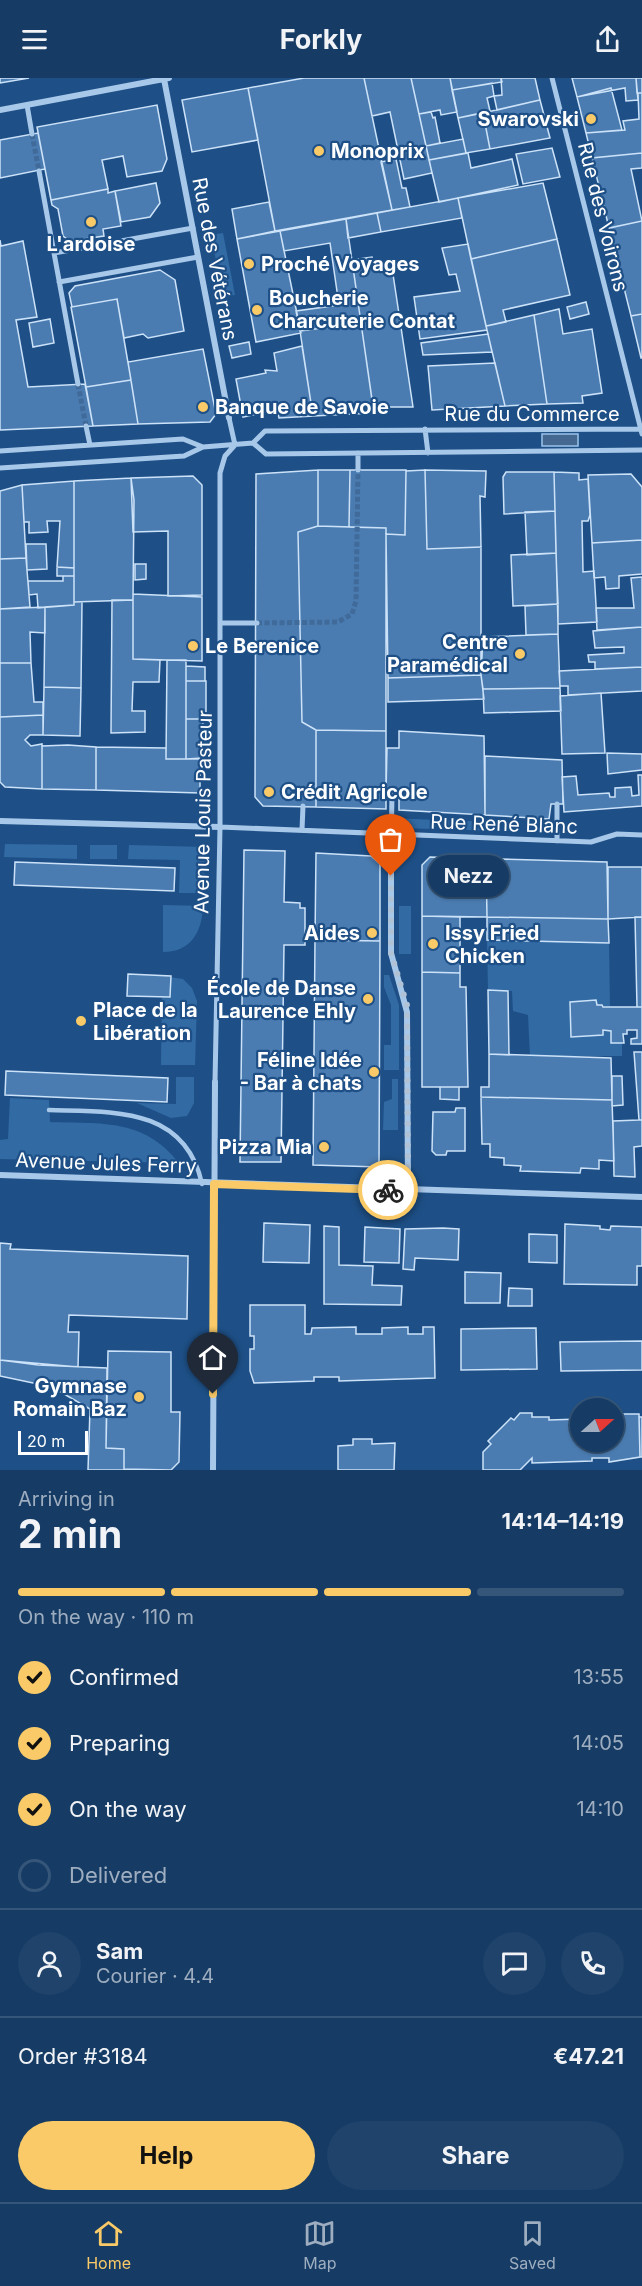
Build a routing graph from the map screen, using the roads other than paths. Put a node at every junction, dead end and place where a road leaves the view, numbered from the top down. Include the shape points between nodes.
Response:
1 (167, 78) edge
2 (552, 78) edge
3 (27, 105) junction
4 (0, 110) edge
5 (32, 134) tunnel mouth
6 (39, 171) tunnel mouth
7 (193, 228) junction
8 (54, 252) junction
9 (198, 256) junction
10 (59, 282) junction
11 (78, 384) tunnel mouth
12 (229, 418) joint
13 (86, 426) tunnel mouth
14 (425, 429) junction
15 (641, 431) edge
16 (253, 443) junction
17 (90, 445) junction
18 (235, 445) junction
19 (203, 447) junction
20 (642, 450) edge
21 (0, 451) edge
22 (358, 453) junction
23 (428, 453) junction
24 (0, 468) edge
25 (358, 470) tunnel mouth
26 (220, 623) junction
27 (257, 623) tunnel mouth
28 (392, 793) dead end
29 (557, 804) dead end
30 (303, 806) dead end
31 (0, 821) edge
32 (220, 827) junction
33 (302, 830) junction
34 (392, 834) junction
35 (642, 835) edge
36 (557, 841) junction
37 (391, 856) joint
38 (215, 1082) joint
39 (49, 1110) dead end
40 (0, 1175) edge
41 (202, 1184) junction
42 (214, 1184) junction
43 (408, 1190) junction
44 (642, 1197) edge
45 (213, 1470) edge

1 - 3 street
1 - 7 street, Rue des Vétérans
2 - 15 street, Rue des Voirons
3 - 4 street
3 - 5 street
6 - 8 street
7 - 8 street
7 - 9 street, Rue des Vétérans
8 - 10 street
9 - 10 street
9 - 12 street, Rue des Vétérans
10 - 11 street
12 - 18 street, Rue des Vétérans
13 - 17 street
14 - 15 street, Rue du Commerce
14 - 16 street, Rue du Commerce via 265,431
14 - 23 street, Rue du Commerce
16 - 18 street, Rue du Commerce
16 - 22 street, Rue du Commerce via 266,454
17 - 19 street, Rue du Commerce via 183,440
17 - 21 street, Rue du Commerce
18 - 19 street, Rue du Commerce
18 - 26 street, Avenue Louis Pasteur via 225,456 220,473
19 - 24 street, Rue du Commerce via 184,456
20 - 23 street, Rue du Commerce
22 - 23 street, Rue du Commerce
22 - 25 street
26 - 27 street
26 - 32 street, Avenue Louis Pasteur
28 - 34 street
29 - 36 street
30 - 33 street
31 - 32 street
32 - 33 street, Rue René Blanc
32 - 38 street, Avenue Louis Pasteur
33 - 34 street, Rue René Blanc
34 - 36 street, Rue René Blanc
34 - 37 street
35 - 36 street, Rue René Blanc via 616,834 591,842
37 - 43 street via 391,953 407,1005
38 - 42 street, Avenue Louis Pasteur
39 - 41 lane via 115,1112 146,1119 192,1152
40 - 41 street, Avenue Jules Ferry
41 - 42 street, Avenue Jules Ferry
42 - 43 street, Avenue Jules Ferry
42 - 45 street, Avenue Louis Pasteur
43 - 44 street, Avenue Jules Ferry

